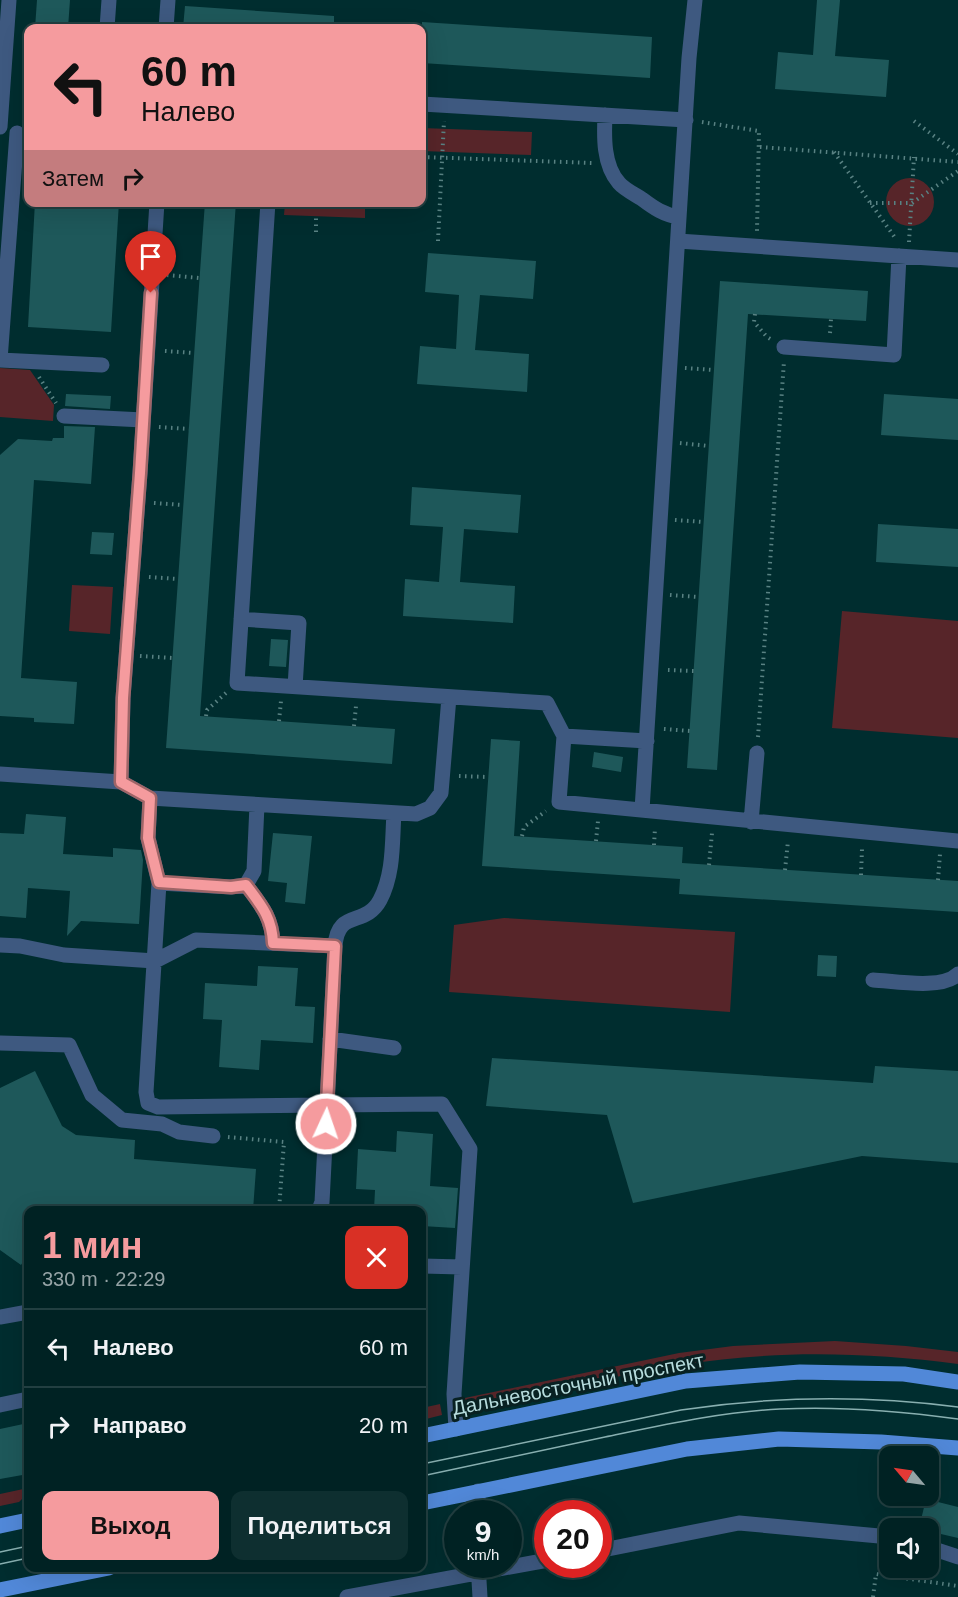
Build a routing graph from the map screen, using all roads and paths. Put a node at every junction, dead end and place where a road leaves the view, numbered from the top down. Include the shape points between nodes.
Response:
1 (9, 0) edge
2 (109, 0) edge
3 (168, 0) edge
4 (695, 0) edge
5 (107, 24) edge
6 (166, 24) edge
7 (426, 104) edge
8 (445, 105) junction
9 (605, 115) junction
10 (686, 120) junction
11 (914, 121) dead end
12 (0, 127) edge
13 (0, 132) edge
14 (22, 134) edge
15 (760, 147) junction
16 (834, 151) junction
17 (958, 154) edge
18 (426, 157) edge
19 (914, 157) junction
20 (442, 158) junction
21 (958, 162) edge
22 (609, 164) junction
23 (958, 171) edge
24 (21, 172) edge
25 (870, 203) junction
26 (912, 203) junction
27 (157, 207) edge
28 (268, 207) edge
29 (316, 216) dead end
30 (679, 217) junction
31 (316, 232) dead end
32 (757, 232) dead end
33 (438, 241) dead end
34 (678, 241) junction
35 (909, 243) dead end
36 (899, 256) junction
37 (958, 260) edge
38 (152, 274) junction
39 (199, 278) dead end
40 (754, 314) dead end
41 (784, 347) junction
42 (148, 350) junction
43 (194, 353) dead end
44 (0, 360) edge
45 (28, 362) junction
46 (102, 365) dead end
47 (670, 367) junction
48 (714, 370) dead end
49 (64, 416) joint
50 (143, 423) junction
51 (189, 429) dead end
52 (665, 442) junction
53 (709, 446) dead end
54 (138, 502) junction
55 (183, 505) dead end
56 (660, 519) junction
57 (704, 522) dead end
58 (132, 576) junction
59 (178, 579) dead end
60 (656, 594) junction
61 (699, 597) dead end
62 (241, 619) junction
63 (126, 655) junction
64 (173, 658) dead end
65 (651, 669) junction
66 (694, 671) dead end
67 (237, 683) junction
68 (295, 687) junction
69 (449, 697) junction
70 (206, 716) dead end
71 (690, 731) dead end
72 (647, 734) junction
73 (564, 736) junction
74 (757, 753) joint
75 (0, 774) edge
76 (444, 775) junction
77 (488, 777) dead end
78 (121, 782) junction
79 (150, 798) junction
80 (559, 802) junction
81 (257, 805) junction
82 (642, 810) junction
83 (394, 813) junction
84 (713, 818) junction
85 (751, 822) junction
86 (789, 825) junction
87 (864, 832) junction
88 (522, 836) dead end
89 (941, 839) junction
90 (958, 841) edge
91 (710, 865) dead end
92 (785, 870) dead end
93 (861, 875) dead end
94 (938, 880) dead end
95 (159, 882) junction
96 (246, 885) junction
97 (273, 943) junction
98 (0, 945) edge
99 (335, 946) junction
100 (155, 961) junction
101 (958, 974) edge
102 (873, 980) dead end
103 (330, 1040) junction
104 (0, 1043) edge
105 (394, 1048) dead end
106 (327, 1105) junction
107 (213, 1136) joint
108 (279, 1206) edge
109 (320, 1206) edge
110 (426, 1266) edge
111 (462, 1267) junction
112 (24, 1313) edge
113 (0, 1317) edge
114 (958, 1382) edge
115 (24, 1401) edge
116 (0, 1405) edge
117 (456, 1429) junction
118 (426, 1435) edge
119 (958, 1448) edge
120 (478, 1491) junction
121 (478, 1500) edge
122 (426, 1502) edge
123 (24, 1521) edge
124 (0, 1526) edge
125 (879, 1536) edge
126 (612, 1548) edge
127 (939, 1551) edge
128 (958, 1557) edge
129 (89, 1572) edge
130 (444, 1576) edge
131 (479, 1578) edge
132 (958, 1586) edge
133 (0, 1590) edge
134 (347, 1597) edge
135 (480, 1597) edge
136 (873, 1597) edge

1 - 12 street
2 - 5 street
3 - 6 street
4 - 10 street
7 - 8 street
8 - 9 street
8 - 20 path
9 - 10 street
9 - 22 street via 604,141
10 - 15 path via 759,131
10 - 30 street
11 - 17 path
13 - 14 street
14 - 24 street
15 - 16 path
15 - 32 path
16 - 19 path
16 - 25 path
18 - 20 path
19 - 21 path
19 - 26 path
20 - 22 path
20 - 33 path
22 - 30 street via 618,182 657,210
23 - 26 path
24 - 44 street
25 - 26 path
25 - 36 path via 897,241
26 - 35 path
27 - 38 street
28 - 62 street
29 - 31 path
30 - 34 street
34 - 36 street
34 - 47 street
36 - 37 street
36 - 41 street via 894,355
38 - 39 path
38 - 42 street
40 - 41 path via 754,322 767,337
41 - 74 path
42 - 43 path
42 - 50 street
44 - 45 street
45 - 46 street
45 - 49 path
47 - 48 path
47 - 52 street
49 - 50 street
50 - 51 path
50 - 54 street
52 - 53 path
52 - 56 street
54 - 55 path
54 - 58 street
56 - 57 path
56 - 60 street
58 - 59 path
58 - 63 street
60 - 61 path
60 - 65 street
62 - 67 street
62 - 68 street via 299,622
63 - 64 path
63 - 78 street
65 - 66 path
65 - 72 street
67 - 68 street
67 - 70 path via 207,710
68 - 69 street
69 - 73 street via 547,703
69 - 76 street
71 - 72 path
72 - 73 street
72 - 82 street
73 - 80 street
74 - 85 street
75 - 78 street
76 - 77 path
76 - 83 street via 441,793 430,808 416,814
78 - 79 street
79 - 81 street
79 - 95 street via 148,838
80 - 82 street
80 - 88 path via 524,827
81 - 83 street
81 - 96 street via 254,871
82 - 84 street
83 - 99 street via 391,872 379,902 361,918 340,926
84 - 85 street
84 - 91 path
85 - 86 street
86 - 87 street
86 - 92 path
87 - 89 street
87 - 93 path
89 - 90 street
89 - 94 path
95 - 96 street
95 - 100 street
96 - 97 street via 266,912
97 - 99 street
97 - 100 street via 196,940
98 - 100 street via 64,955
99 - 103 street
100 - 106 street via 148,1103 158,1107
101 - 102 street via 938,983
103 - 105 street
103 - 106 street
104 - 107 street via 69,1045 92,1095 122,1120
106 - 109 street
106 - 111 street via 442,1104 470,1149
107 - 108 path via 284,1142
110 - 111 street
111 - 117 street via 453,1405
112 - 113 street
114 - 117 main road, Дальневосточный проспект via 904,1374 800,1372 686,1381
115 - 116 street
117 - 118 main road, Дальневосточный проспект
119 - 120 main road via 779,1439 687,1449
120 - 121 street
120 - 122 main road
123 - 124 main road
125 - 126 street via 739,1523
127 - 128 street
129 - 133 main road
130 - 134 street
131 - 135 street
132 - 136 path via 876,1574

